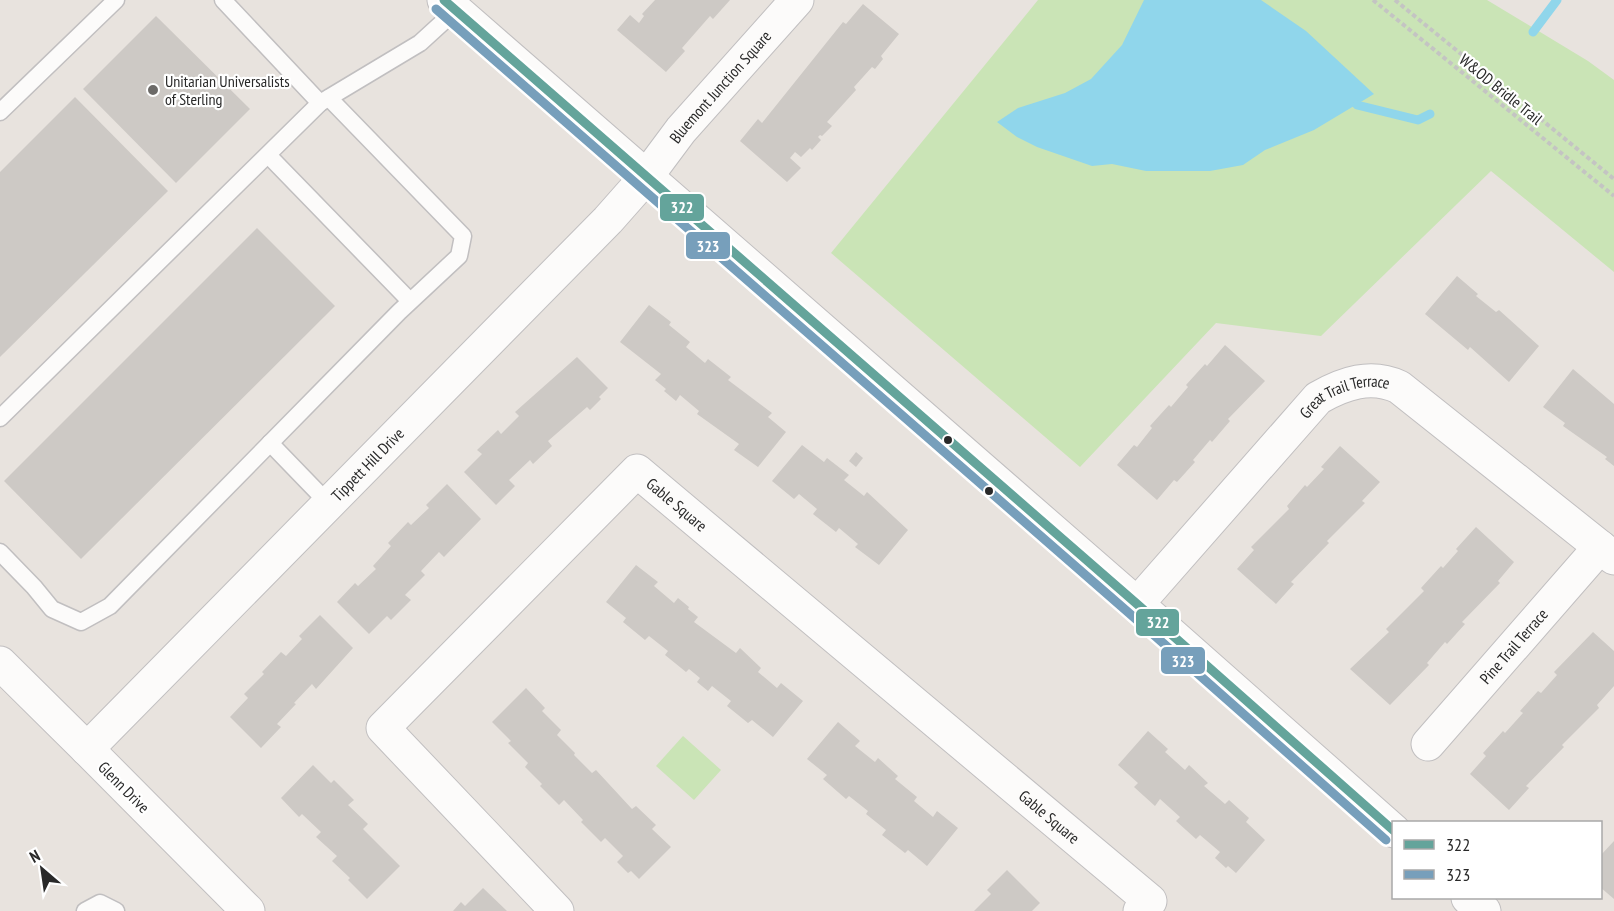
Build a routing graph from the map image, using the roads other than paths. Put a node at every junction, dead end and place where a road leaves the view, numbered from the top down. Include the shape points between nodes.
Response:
1 (116, 0) edge
2 (223, 0) edge
3 (797, 0) edge
4 (449, 5) edge
5 (325, 101) junction
6 (0, 112) edge
7 (268, 155) junction
8 (646, 177) junction
9 (410, 301) junction
10 (0, 418) edge
11 (270, 443) junction
12 (329, 504) junction
13 (0, 552) edge
14 (1607, 553) edge
15 (1137, 604) junction
16 (0, 663) edge
17 (1428, 744) dead end
18 (87, 749) junction
19 (1392, 829) edge
20 (1470, 899) edge
21 (85, 911) edge
22 (116, 911) edge
23 (249, 911) edge
24 (557, 911) edge
25 (1140, 911) edge
26 (1484, 911) edge

1 - 6 lane
2 - 5 lane
3 - 8 street, Bluemont Junction Square via 681,130
4 - 5 lane via 420,42
4 - 8 street
5 - 7 lane
5 - 9 lane via 463,236 459,256
7 - 9 lane
7 - 10 lane
8 - 12 street, Tippett Hill Drive
8 - 15 street
9 - 11 lane
11 - 12 lane
11 - 13 lane via 110,606 81,622 52,609
12 - 18 street, Tippett Hill Drive
14 - 15 street, Great Trail Terrace via 1399,387 1386,381 1366,381 1348,384 1318,398
14 - 17 street, Pine Trail Terrace
15 - 19 street
16 - 18 street, Glenn Drive
18 - 23 street, Glenn Drive
20 - 26 street
21 - 22 lane via 100,903
24 - 25 street, Gable Square via 383,728 637,471 1150,901

